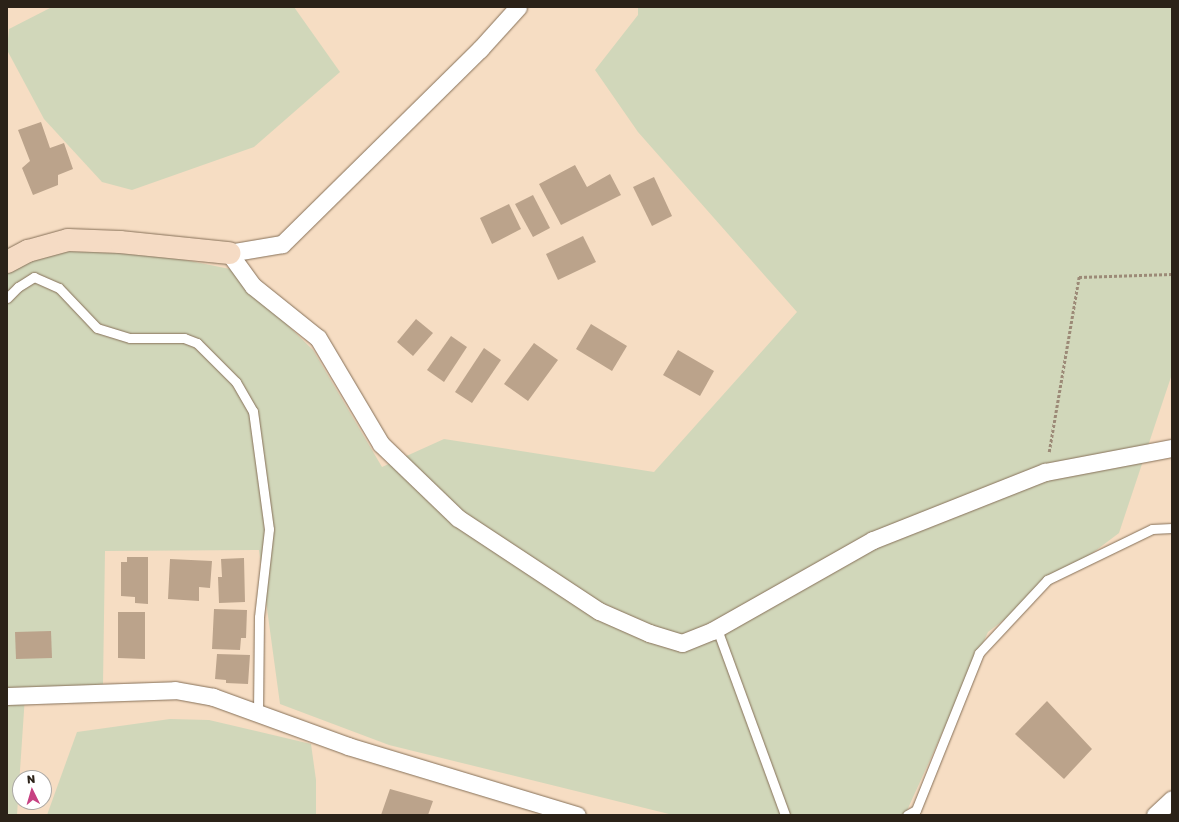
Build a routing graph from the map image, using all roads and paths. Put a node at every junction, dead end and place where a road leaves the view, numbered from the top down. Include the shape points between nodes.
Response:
1 (518, 7) edge
2 (229, 253) junction
3 (7, 262) edge
4 (1172, 274) edge
5 (7, 298) edge
6 (1172, 448) edge
7 (1045, 472) junction
8 (1172, 528) edge
9 (717, 629) junction
10 (7, 696) edge
11 (258, 714) junction
12 (1172, 799) edge
13 (577, 815) edge
14 (785, 815) edge
15 (907, 815) edge
16 (1155, 815) edge

1 - 2 street via 480,48 282,244
2 - 3 street via 120,242 68,240 28,251
2 - 9 street via 253,286 318,338 381,444 458,518 599,611 649,633 682,643
4 - 7 path via 1079,277
5 - 11 lane via 34,277 59,288 97,328 130,338 184,338 197,343 236,382 253,411 269,529 259,617
6 - 7 street
7 - 9 street via 873,540
8 - 15 lane via 1152,529 1047,580 979,653 916,810
9 - 14 lane
10 - 11 street via 175,690 213,697
11 - 13 street via 348,746
12 - 16 street

